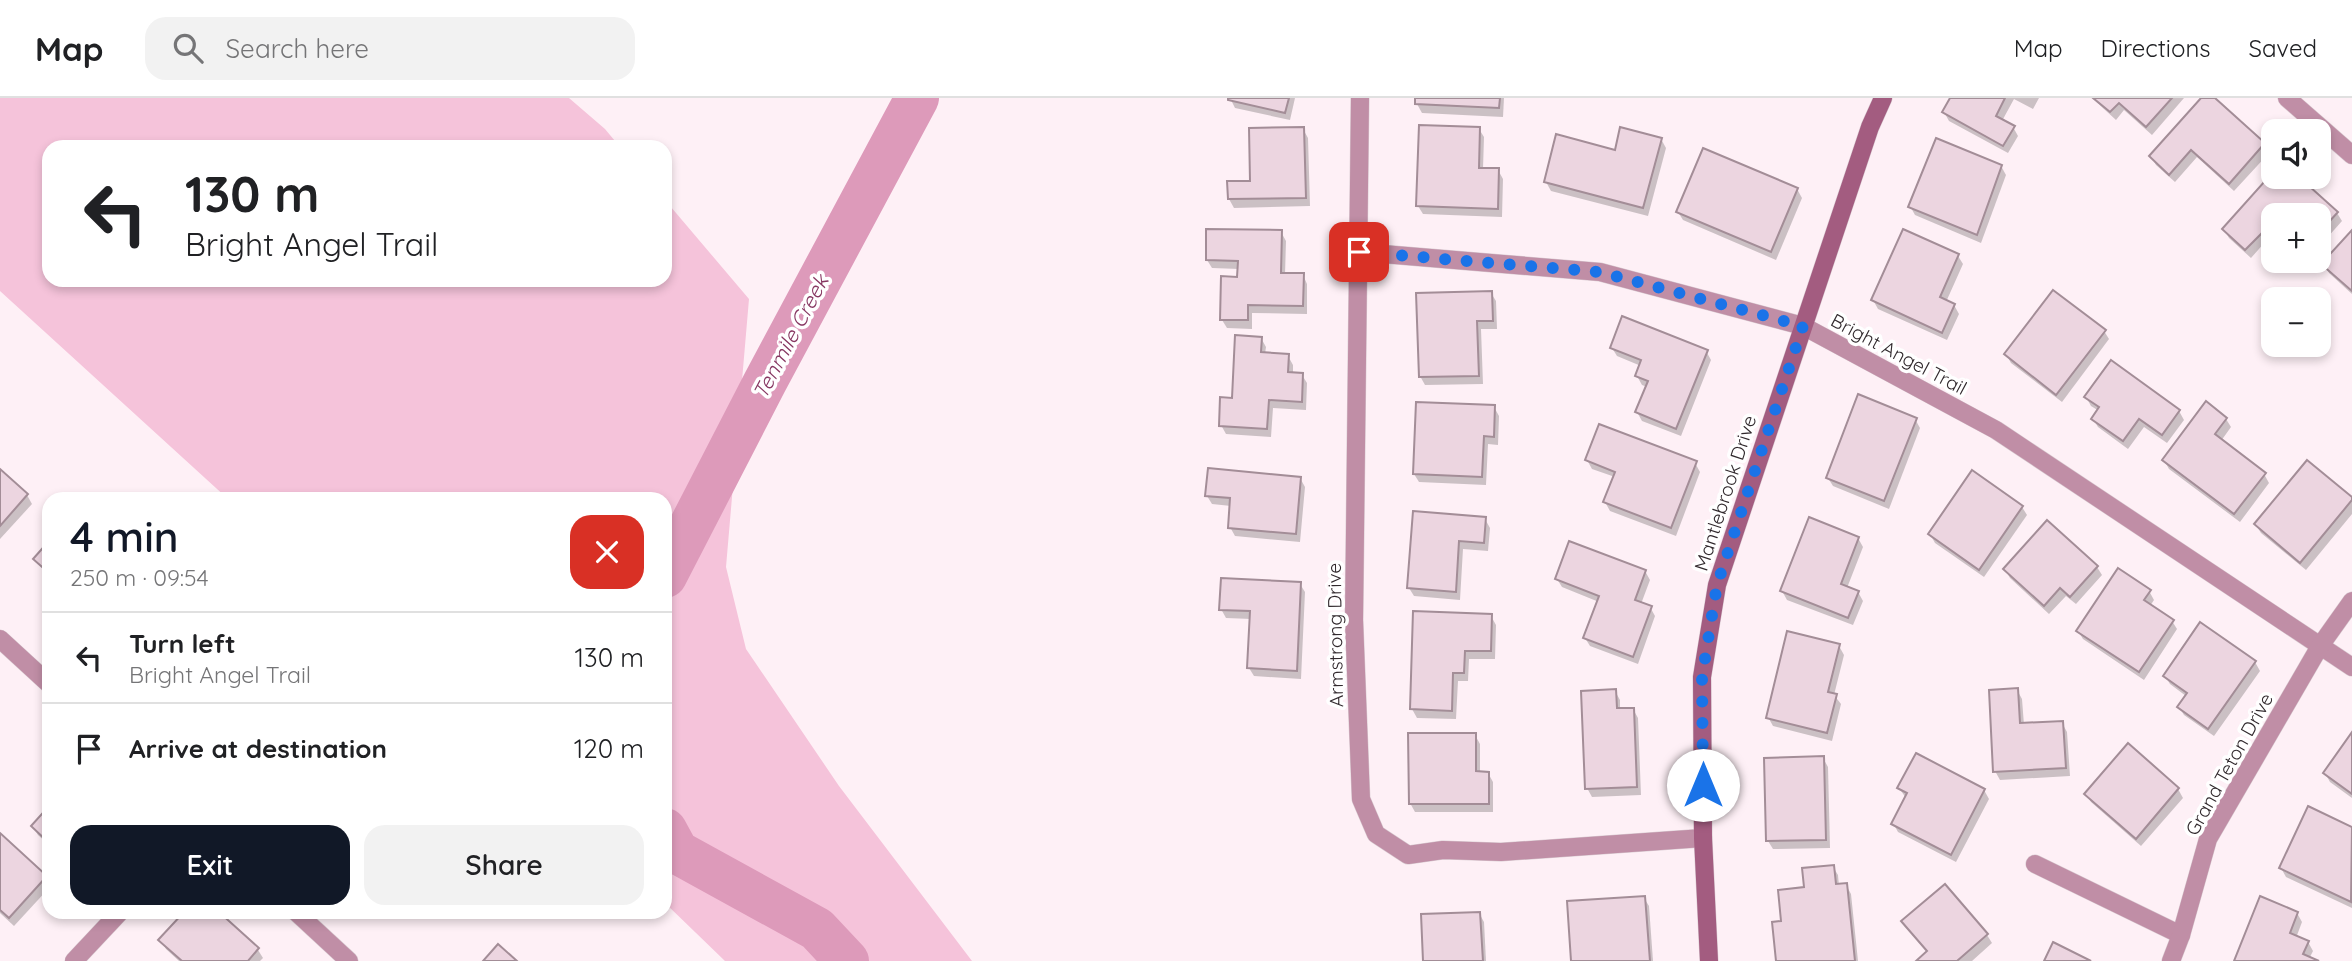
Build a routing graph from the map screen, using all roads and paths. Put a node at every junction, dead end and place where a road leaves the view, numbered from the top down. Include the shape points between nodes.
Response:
1 (1360, 98) edge
2 (1883, 98) edge
3 (2287, 98) edge
4 (2352, 155) edge
5 (1359, 252) junction
6 (1803, 326) junction
7 (2352, 601) edge
8 (0, 639) edge
9 (2320, 646) junction
10 (2352, 667) edge
11 (42, 678) edge
12 (1703, 838) junction
13 (2035, 864) dead end
14 (113, 919) edge
15 (304, 919) edge
16 (2181, 935) junction
17 (74, 961) edge
18 (349, 961) edge
19 (1709, 961) edge
20 (2171, 961) edge

1 - 5 street, Armstrong Drive
2 - 6 street, Mantlebrook Drive
3 - 4 street
5 - 6 street, Bright Angel Trail via 1600,272
5 - 12 street, Armstrong Drive via 1354,620 1361,799 1376,834 1408,855
6 - 9 street, Bright Angel Trail via 1996,430
6 - 12 street, Mantlebrook Drive via 1717,585 1702,677
7 - 9 street, Grand Teton Drive
8 - 11 street
9 - 10 street, Bright Angel Trail
9 - 16 street, Grand Teton Drive via 2208,839
12 - 19 street, Mantlebrook Drive
13 - 16 street
14 - 17 street
15 - 18 street
16 - 20 street, Grand Teton Drive

